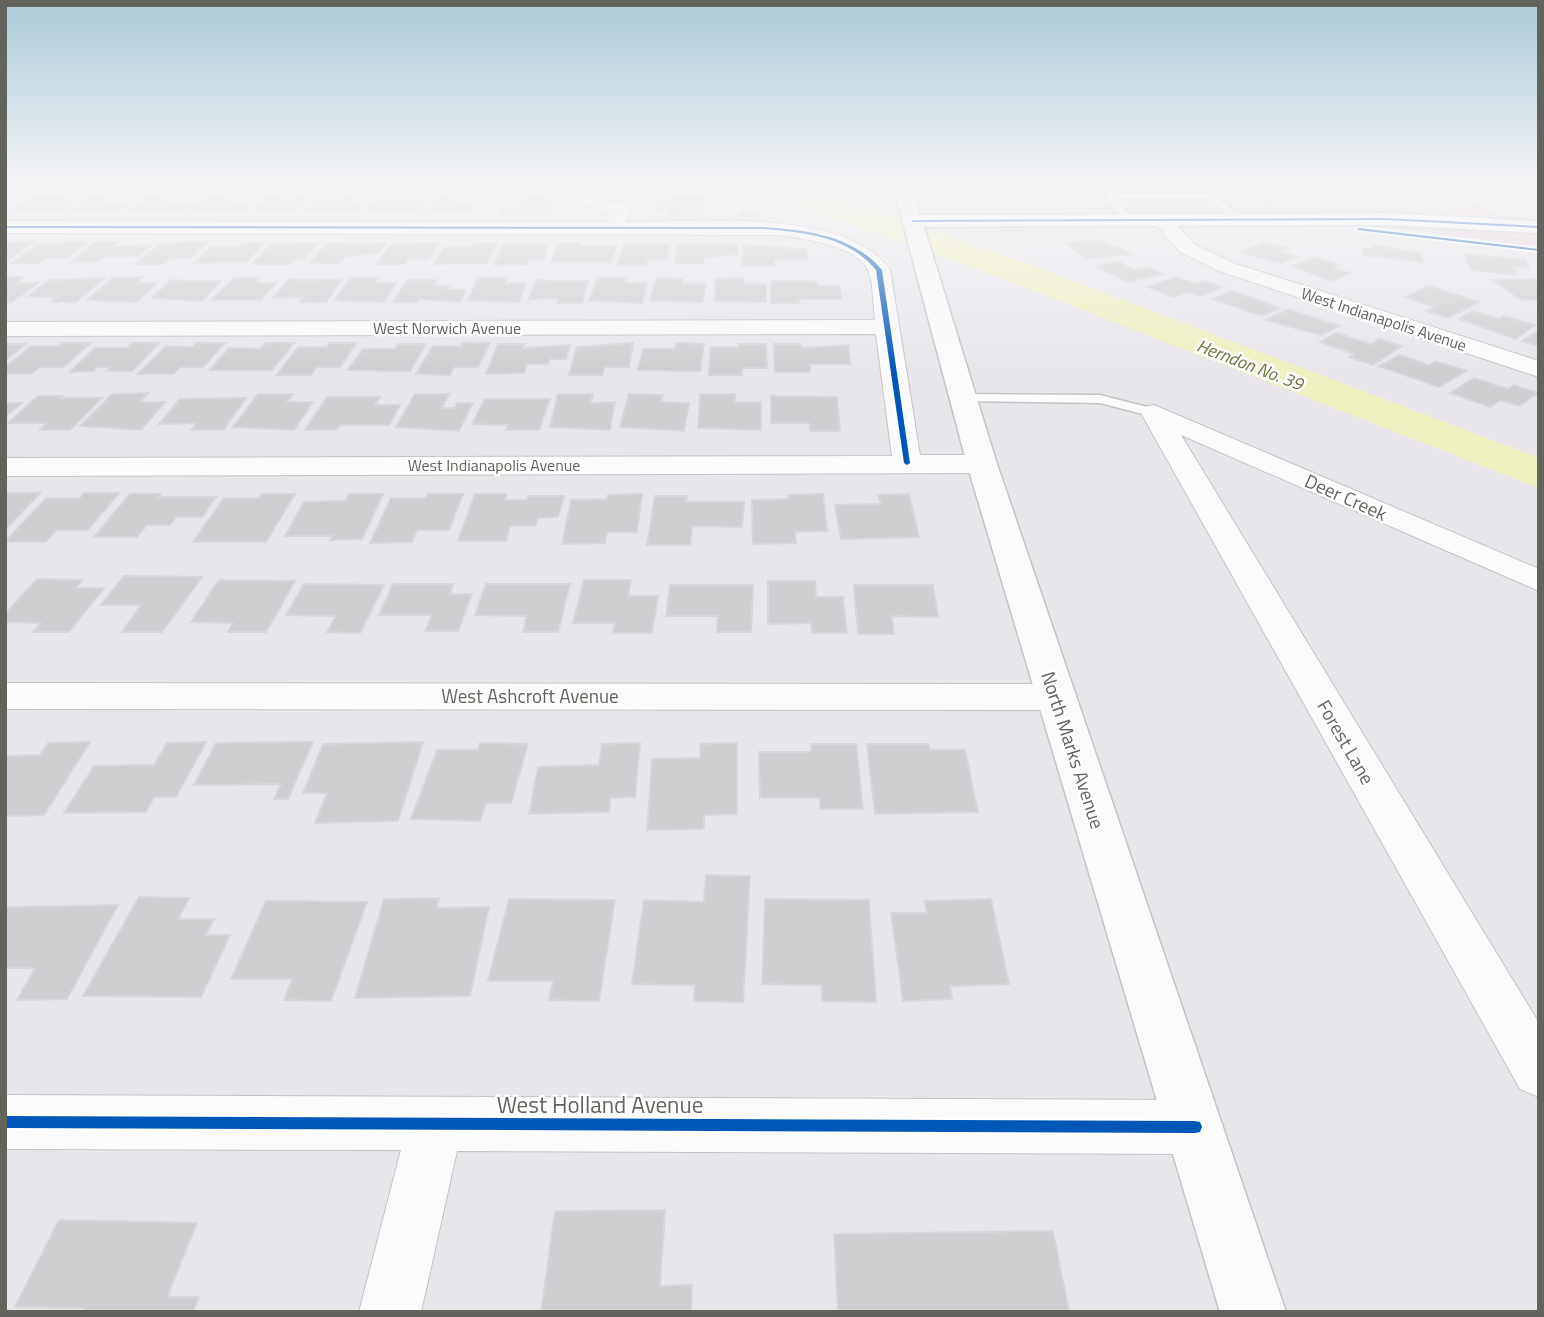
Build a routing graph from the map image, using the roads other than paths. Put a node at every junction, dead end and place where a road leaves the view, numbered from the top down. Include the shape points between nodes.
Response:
1 (848, 247) edge
2 (921, 247) edge
3 (1187, 247) edge
4 (888, 327) junction
5 (5, 329) edge
6 (1539, 369) edge
7 (964, 398) junction
8 (1154, 413) junction
9 (907, 463) junction
10 (982, 464) junction
11 (5, 467) edge
12 (1534, 582) edge
13 (5, 696) edge
14 (1055, 697) junction
15 (1539, 1072) edge
16 (5, 1122) edge
17 (435, 1124) junction
18 (1195, 1127) junction
19 (390, 1312) edge
20 (1253, 1312) edge

1 - 4 street via 874,262 879,270
2 - 7 main road, North Marks Avenue
3 - 6 street, West Indianapolis Avenue via 1226,267
4 - 5 street, West Norwich Avenue
4 - 9 street
7 - 8 lane via 1100,399
7 - 10 main road, North Marks Avenue
8 - 12 street, Deer Creek
8 - 15 street, Forest Lane
9 - 10 street, West Indianapolis Avenue
9 - 11 street, West Indianapolis Avenue
10 - 14 main road, North Marks Avenue
13 - 14 street, West Ashcroft Avenue
14 - 18 main road, North Marks Avenue
16 - 17 street, West Holland Avenue
17 - 18 street, West Holland Avenue
17 - 19 street
18 - 20 main road, North Marks Avenue

